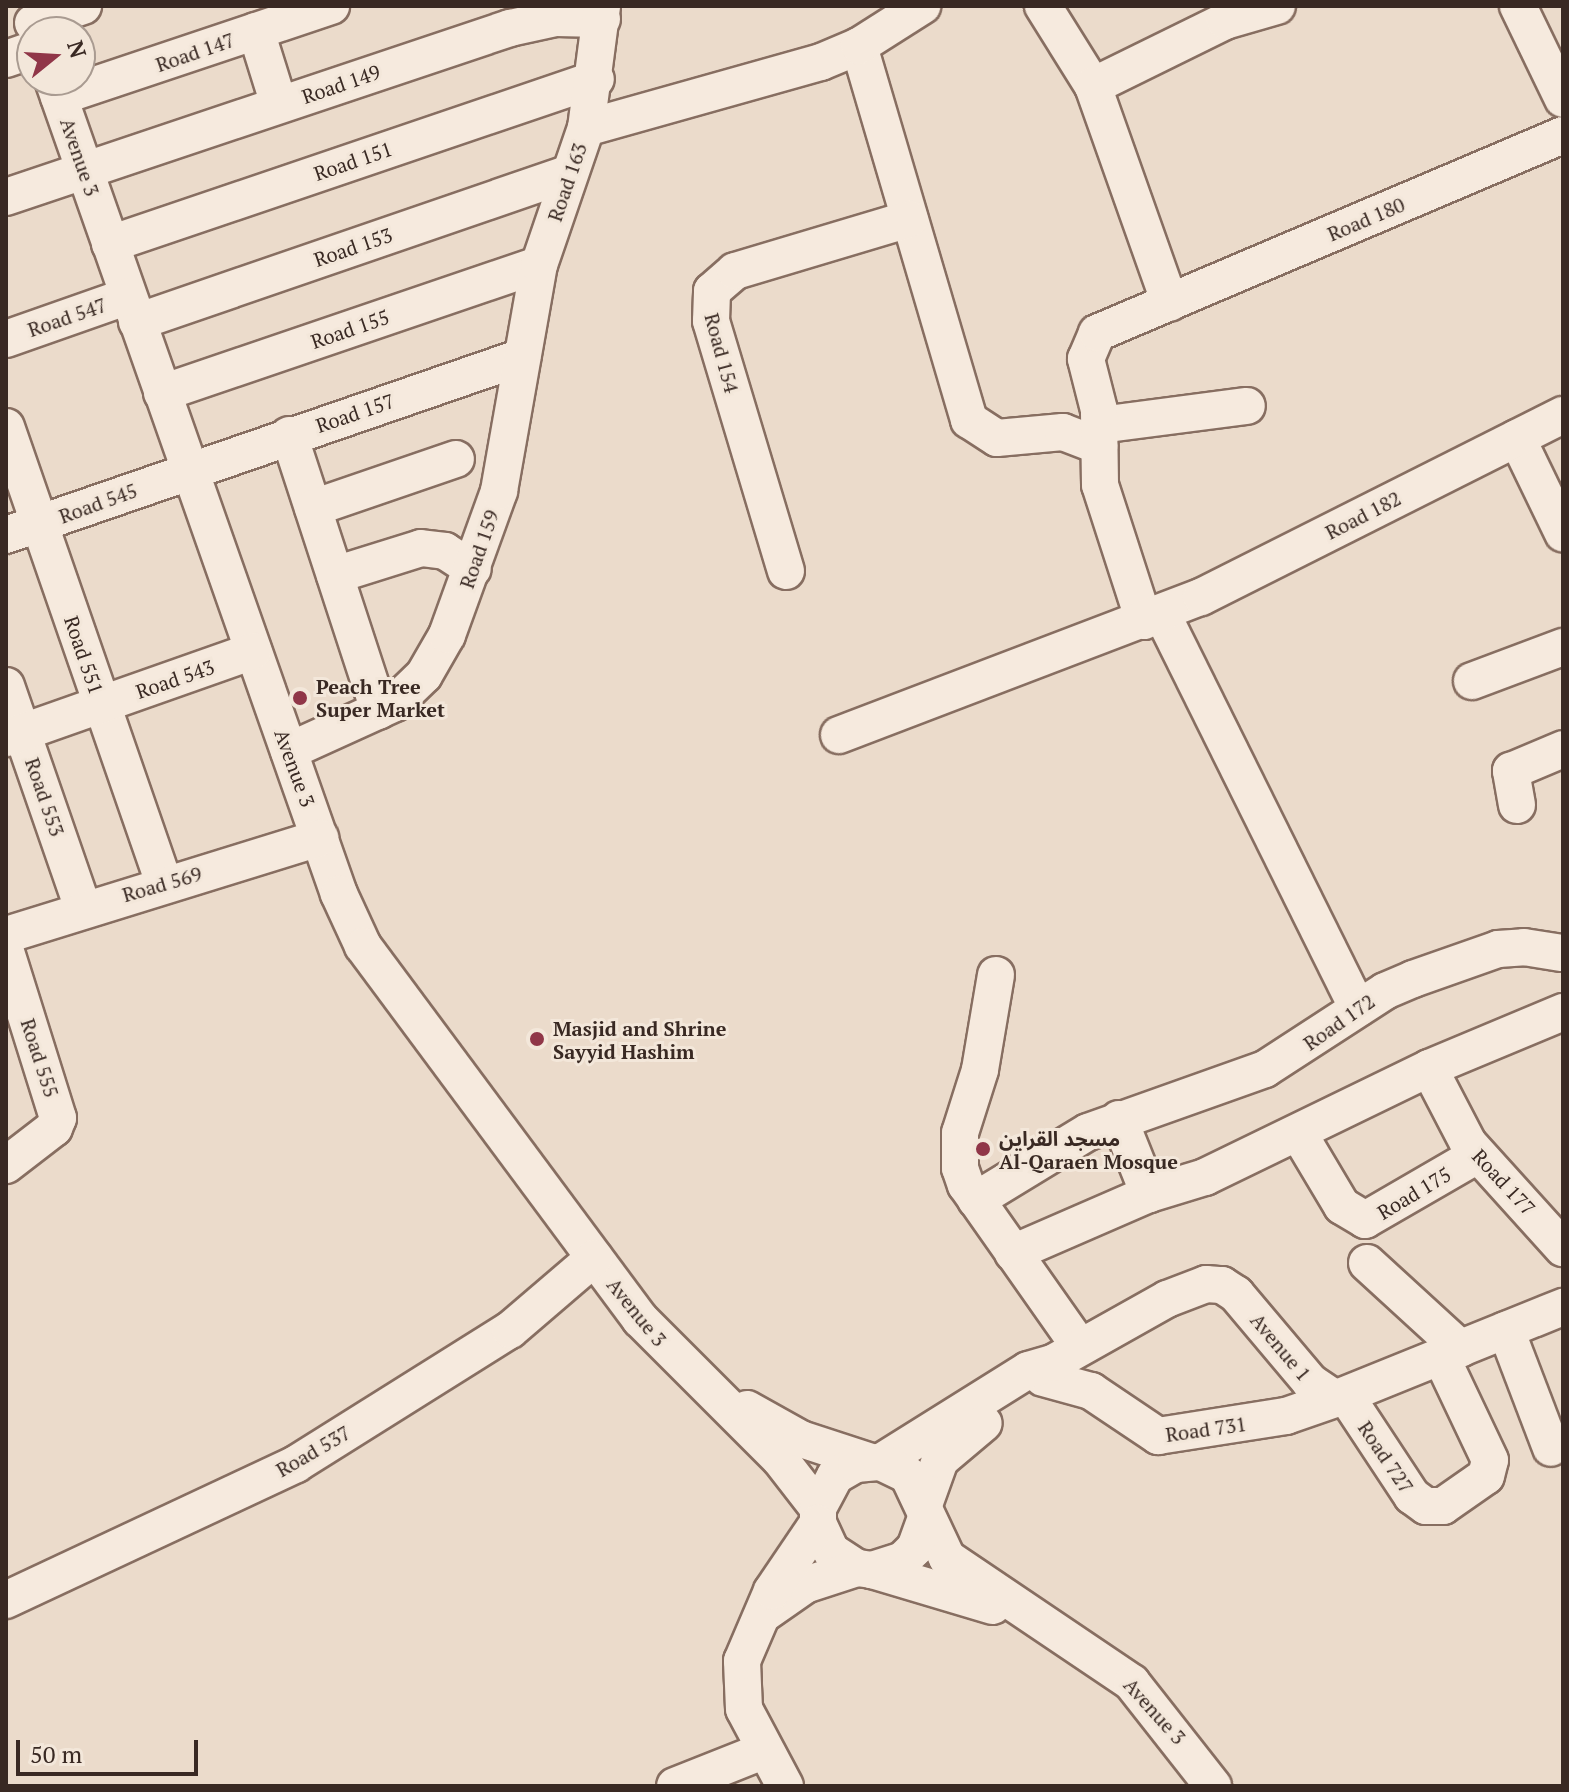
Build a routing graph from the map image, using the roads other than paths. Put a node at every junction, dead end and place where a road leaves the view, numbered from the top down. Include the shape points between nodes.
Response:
1 (83, 6) edge
2 (331, 6) edge
3 (922, 6) edge
4 (1043, 6) edge
5 (1277, 6) edge
6 (1518, 6) edge
7 (602, 12) edge
8 (60, 16) edge
9 (256, 31) junction
10 (859, 46) junction
11 (96, 77) edge
12 (596, 79) junction
13 (1093, 86) junction
14 (58, 96) edge
15 (1563, 99) edge
16 (279, 105) junction
17 (586, 128) junction
18 (1563, 135) edge
19 (84, 170) junction
20 (569, 173) junction
21 (6, 197) edge
22 (909, 219) junction
23 (110, 244) junction
24 (539, 265) junction
25 (1170, 303) junction
26 (132, 309) junction
27 (6, 339) edge
28 (522, 357) junction
29 (162, 393) junction
30 (1247, 406) dead end
31 (1563, 415) edge
32 (6, 427) edge
33 (289, 435) junction
34 (1100, 436) junction
35 (1517, 438) junction
36 (456, 459) dead end
37 (189, 470) junction
38 (313, 508) junction
39 (23, 529) edge
40 (1563, 533) edge
41 (473, 569) junction
42 (786, 571) dead end
43 (335, 575) junction
44 (1153, 618) junction
45 (1563, 647) edge
46 (253, 651) junction
47 (1472, 681) dead end
48 (6, 686) edge
49 (101, 705) junction
50 (379, 711) junction
51 (14, 735) edge
52 (839, 735) dead end
53 (1563, 749) edge
54 (289, 751) junction
55 (1517, 805) dead end
56 (320, 838) junction
57 (164, 884) junction
58 (83, 908) junction
59 (6, 935) edge
60 (6, 952) edge
61 (1563, 953) edge
62 (996, 975) dead end
63 (1358, 1008) junction
64 (1563, 1012) edge
65 (1429, 1068) junction
66 (1119, 1119) junction
67 (1299, 1134) junction
68 (1477, 1155) junction
69 (6, 1165) edge
70 (1149, 1194) junction
71 (976, 1200) junction
72 (1563, 1248) edge
73 (1013, 1253) junction
74 (594, 1258) junction
75 (1367, 1263) dead end
76 (1563, 1307) edge
77 (1506, 1330) junction
78 (1451, 1353) junction
79 (1058, 1363) junction
80 (692, 1373) junction
81 (1340, 1398) junction
82 (1551, 1448) edge
83 (875, 1462) junction
84 (926, 1510) junction
85 (818, 1515) junction
86 (865, 1569) junction
87 (6, 1600) edge
88 (760, 1616) junction
89 (1043, 1624) junction
90 (763, 1751) junction
91 (692, 1782) edge
92 (785, 1786) edge
93 (1213, 1786) edge

1 - 8 street
2 - 9 street, Road 147
3 - 10 street
4 - 13 street
5 - 13 street via 1225,21
6 - 15 street
7 - 12 street, Road 163
7 - 16 street, Road 149 via 533,22
9 - 11 street, Road 147
9 - 16 street
10 - 17 street via 799,69
10 - 22 street
12 - 17 street, Road 163
12 - 23 street, Road 151
13 - 25 street
14 - 19 street, Avenue 3
16 - 19 street, Road 149
17 - 20 street, Road 163
18 - 25 street, Road 180
19 - 21 street, Road 149
19 - 23 street, Avenue 3
20 - 24 street, Road 163
20 - 26 street, Road 153
22 - 34 street via 969,420 997,438 1063,432
22 - 42 street, Road 154 via 735,271 712,291 711,321
23 - 26 street, Avenue 3
24 - 28 street, Road 163
24 - 29 street, Road 155
25 - 34 street, Road 180 via 1105,327 1091,340 1086,359
26 - 27 street, Road 547
26 - 29 street, Avenue 3
28 - 33 street, Road 157
28 - 41 street, Road 159 via 499,491
29 - 37 street, Avenue 3
30 - 34 street
31 - 35 street, Road 182
32 - 39 street, Road 551
33 - 37 street, Road 157
33 - 38 street
34 - 44 street, Road 180 via 1103,498
35 - 40 street
35 - 44 street, Road 182
36 - 38 street
37 - 39 street, Road 545
37 - 46 street, Avenue 3
38 - 43 street
39 - 49 street, Road 551
41 - 43 street via 445,551 421,548
41 - 50 street, Road 159 via 437,656 410,690
43 - 50 street
44 - 52 street, Road 182
44 - 63 street
45 - 47 street
46 - 49 street, Road 543
46 - 54 street, Avenue 3
48 - 51 street, Road 553
49 - 51 street, Road 543
49 - 57 street, Road 551
50 - 54 street, Road 159
51 - 58 street, Road 553
53 - 55 street via 1511,771
54 - 56 street, Avenue 3
56 - 57 street, Road 569
56 - 74 street, Avenue 3 via 346,911 374,962
57 - 58 street, Road 569
58 - 59 street, Road 569
60 - 69 street, Road 555 via 58,1118 54,1128
61 - 63 street, Road 172 via 1524,947 1472,955
62 - 71 street via 982,1059 958,1151 966,1185
63 - 66 street, Road 172 via 1265,1069
64 - 65 street
65 - 67 street
65 - 68 street, Road 177
66 - 70 street
66 - 71 street, Road 172 via 1057,1147
67 - 68 street, Road 175 via 1342,1206 1365,1220
67 - 70 street via 1205,1177
68 - 72 street, Road 177
70 - 73 street
71 - 73 street
73 - 79 street
74 - 80 street, Avenue 3
74 - 87 street, Road 537 via 510,1330 296,1464
75 - 78 street
76 - 77 street
77 - 78 street
77 - 82 street
78 - 81 street
78 - 81 street, Road 727 via 1490,1460 1486,1476 1443,1506 1426,1506 1412,1496
79 - 81 street, Road 731 via 1158,1436 1286,1416
79 - 81 street, Avenue 1 via 1188,1289 1222,1285 1236,1294 1310,1382
79 - 83 street, Avenue 1 via 1028,1370
79 - 84 street, Avenue 1 via 950,1449 933,1473
80 - 83 street, Avenue 3 via 779,1429
80 - 85 street, Avenue 3 via 780,1459
83 - 84 street via 908,1475
83 - 85 street via 835,1476
84 - 86 street via 915,1548 903,1560
84 - 89 street, Avenue 3 via 938,1546 959,1568
85 - 86 street via 831,1551
85 - 88 street
86 - 88 street via 805,1585
86 - 89 street, Avenue 3
88 - 90 street via 749,1637 740,1685 744,1709
89 - 93 street, Avenue 3 via 1132,1683
90 - 91 street
90 - 92 street

